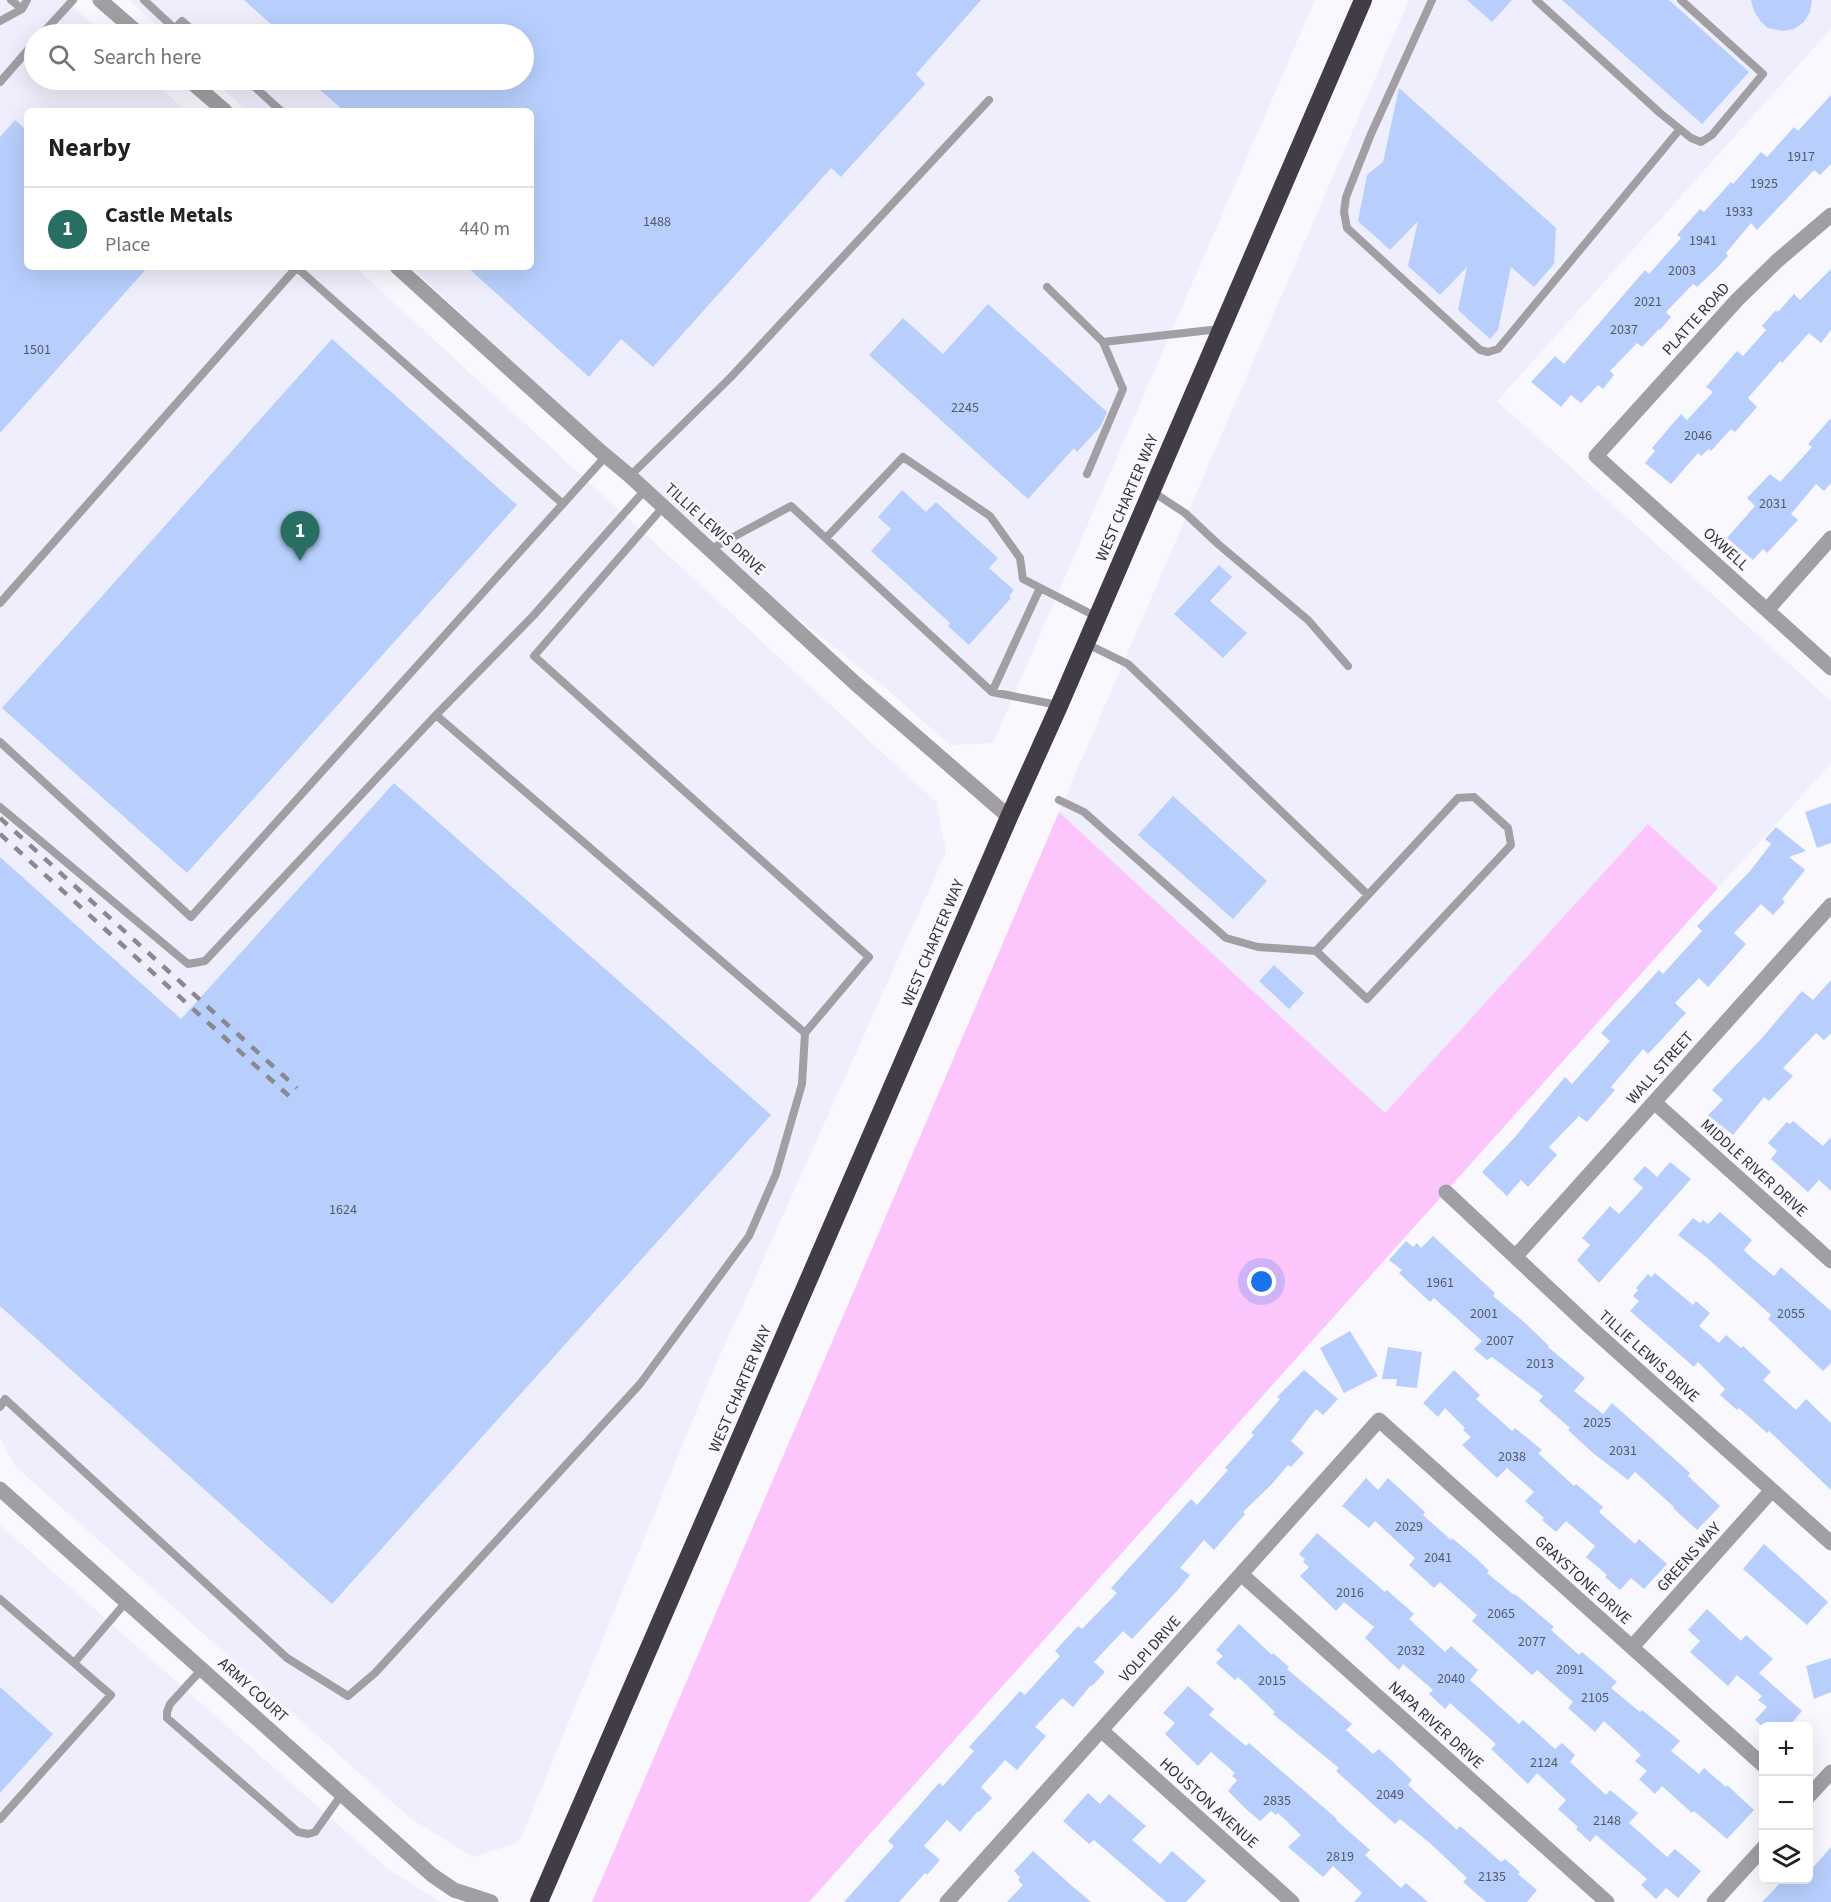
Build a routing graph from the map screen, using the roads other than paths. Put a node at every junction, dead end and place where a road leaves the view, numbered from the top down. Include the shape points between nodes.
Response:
1 (11, 0) edge
2 (27, 0) edge
3 (73, 0) edge
4 (100, 0) edge
5 (144, 0) edge
6 (1363, 0) edge
7 (1432, 0) edge
8 (1536, 0) edge
9 (1681, 0) edge
10 (22, 9) junction
11 (0, 21) edge
12 (51, 24) edge
13 (128, 24) edge
14 (165, 24) edge
15 (24, 54) edge
16 (0, 82) edge
17 (201, 90) edge
18 (258, 90) edge
19 (989, 100) dead end
20 (222, 108) edge
21 (278, 108) edge
22 (1680, 129) junction
23 (1831, 215) edge
24 (293, 270) edge
25 (299, 270) edge
26 (400, 270) edge
27 (1047, 287) dead end
28 (1222, 328) junction
29 (1103, 342) junction
30 (606, 456) junction
31 (1596, 456) joint
32 (1087, 474) dead end
33 (630, 476) junction
34 (645, 490) junction
35 (1151, 491) junction
36 (563, 504) junction
37 (664, 506) junction
38 (826, 538) junction
39 (1831, 538) edge
40 (711, 549) junction
41 (1040, 588) junction
42 (0, 603) edge
43 (1767, 610) junction
44 (1097, 617) junction
45 (1086, 644) junction
46 (1348, 666) dead end
47 (1831, 668) edge
48 (992, 692) junction
49 (1059, 706) junction
50 (436, 715) junction
51 (0, 742) edge
52 (1059, 800) dead end
53 (0, 807) edge
54 (1009, 817) junction
55 (1368, 895) junction
56 (1831, 905) edge
57 (1316, 951) junction
58 (805, 1034) junction
59 (1654, 1102) junction
60 (1446, 1192) dead end
61 (1516, 1256) junction
62 (1831, 1261) edge
63 (3, 1397) edge
64 (0, 1407) edge
65 (1379, 1420) joint
66 (0, 1489) edge
67 (1772, 1490) junction
68 (1831, 1543) edge
69 (1241, 1574) junction
70 (0, 1599) edge
71 (126, 1602) junction
72 (1632, 1647) junction
73 (74, 1664) junction
74 (202, 1669) junction
75 (1101, 1730) junction
76 (1759, 1761) edge
77 (1831, 1772) edge
78 (1813, 1792) edge
79 (342, 1794) junction
80 (0, 1819) edge
81 (1759, 1852) edge
82 (956, 1899) edge
83 (491, 1902) edge
84 (539, 1902) edge
85 (1292, 1902) edge
86 (1607, 1902) edge
87 (1714, 1902) edge

1 - 10 lane
2 - 10 lane
3 - 12 lane
4 - 13 street
5 - 14 lane
6 - 28 highway, WEST CHARTER WAY
7 - 22 lane via 1371,134 1346,197 1344,212 1347,228 1480,350 1498,349
8 - 22 lane
9 - 22 lane via 1763,74 1712,135 1701,142
10 - 11 lane
15 - 16 lane
17 - 20 street
18 - 21 lane
19 - 33 lane via 731,377
23 - 31 street, PLATTE ROAD via 1737,300
24 - 42 lane
25 - 36 lane
26 - 30 street, TILLIE LEWIS DRIVE
27 - 29 lane
28 - 29 lane
28 - 35 highway, WEST CHARTER WAY
29 - 32 lane via 1123,389
30 - 33 street, TILLIE LEWIS DRIVE
30 - 36 lane
31 - 43 street, OXWELL
33 - 34 street, TILLIE LEWIS DRIVE
34 - 37 street, TILLIE LEWIS DRIVE
34 - 50 lane via 533,615
35 - 44 highway, WEST CHARTER WAY
35 - 46 lane via 1185,513 1308,620
36 - 51 lane via 191,917
37 - 40 street, TILLIE LEWIS DRIVE
37 - 58 lane via 534,656 869,957
38 - 40 lane via 791,506
38 - 41 lane via 903,457 990,516 1020,558 1023,579
38 - 48 lane
39 - 43 street
40 - 54 street, TILLIE LEWIS DRIVE via 856,684
41 - 44 lane
41 - 48 lane
43 - 47 street, OXWELL
44 - 45 highway, WEST CHARTER WAY
45 - 49 highway, WEST CHARTER WAY
45 - 55 lane via 1128,664
48 - 49 lane
49 - 54 highway, WEST CHARTER WAY
50 - 53 lane via 205,961 188,964
50 - 58 lane
52 - 57 lane via 1084,812 1226,939 1258,947
54 - 84 highway, WEST CHARTER WAY
55 - 57 lane
55 - 57 lane via 1458,798 1474,797 1508,828 1511,845 1367,999
56 - 59 street, WALL STREET
58 - 63 lane via 802,1084 776,1174 749,1236 640,1384 375,1673 348,1696 287,1658
59 - 61 street, WALL STREET
59 - 62 street, MIDDLE RIVER DRIVE
60 - 61 street, TILLIE LEWIS DRIVE
61 - 67 street, TILLIE LEWIS DRIVE
63 - 64 lane
65 - 69 street, VOLPI DRIVE
65 - 72 street, GRAYSTONE DRIVE
66 - 71 street, ARMY COURT
67 - 68 street, TILLIE LEWIS DRIVE
67 - 72 street, GREENS WAY
69 - 75 street, VOLPI DRIVE
69 - 86 street, NAPA RIVER DRIVE
70 - 73 lane
71 - 73 lane
71 - 74 street, ARMY COURT
72 - 76 street, GRAYSTONE DRIVE
73 - 80 lane via 111,1695
74 - 79 street, ARMY COURT
74 - 79 lane via 170,1704 167,1718 297,1832 315,1832
75 - 82 street, VOLPI DRIVE
75 - 85 street, HOUSTON AVENUE
77 - 78 street
79 - 83 street, ARMY COURT via 432,1875 454,1890
81 - 87 street

